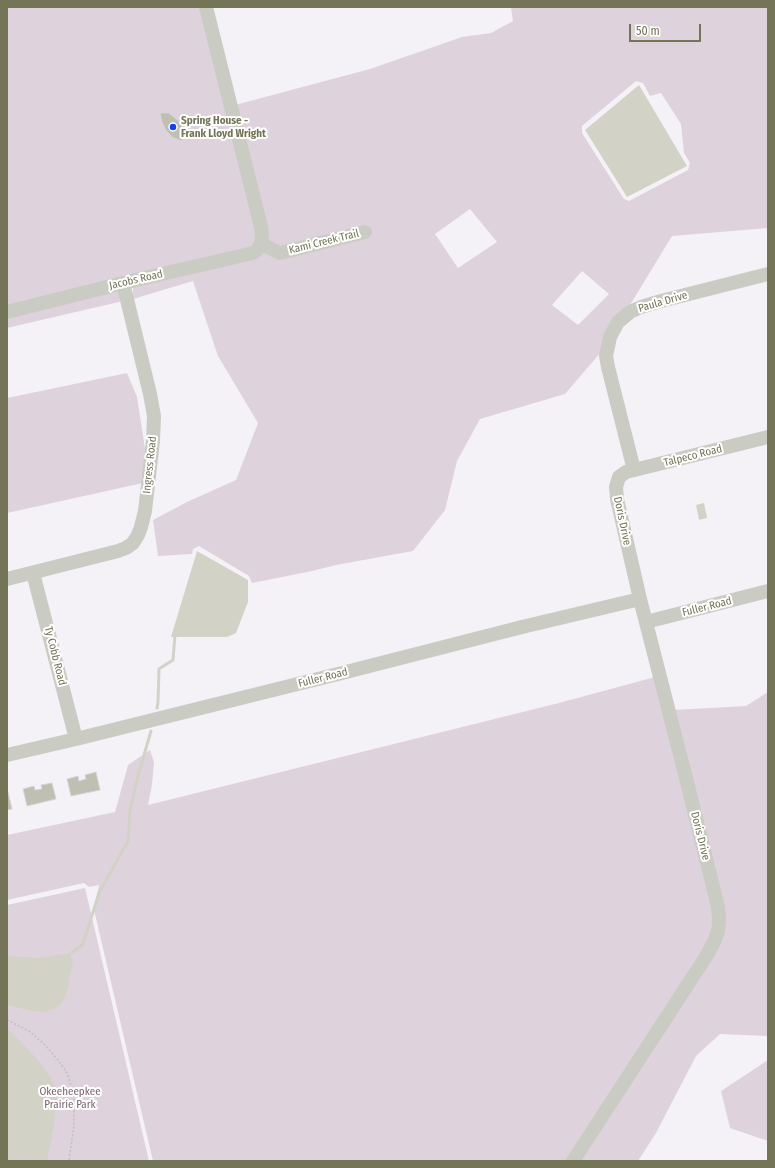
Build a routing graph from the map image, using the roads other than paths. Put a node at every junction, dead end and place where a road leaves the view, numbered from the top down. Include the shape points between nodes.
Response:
1 (206, 7) edge
2 (365, 232) dead end
3 (261, 244) junction
4 (768, 274) edge
5 (123, 283) junction
6 (7, 312) edge
7 (768, 437) edge
8 (634, 470) junction
9 (619, 477) joint
10 (33, 573) junction
11 (7, 579) edge
12 (768, 591) edge
13 (640, 599) junction
14 (646, 622) junction
15 (76, 739) junction
16 (7, 755) edge
17 (573, 1161) edge

1 - 3 street via 261,227
2 - 3 street, Kami Creek Trail via 280,253
3 - 5 street, Jacobs Road via 253,253
4 - 8 street, Paula Drive via 642,307 630,312 618,322 607,349 608,367
5 - 6 street, Jacobs Road
5 - 10 street, Ingress Road via 154,416 145,511 141,527 133,543 126,548
7 - 8 street, Talpeco Road
8 - 9 street, Talpeco Road
9 - 13 street, Doris Drive via 616,487 617,499
10 - 11 street, Ingress Road
10 - 15 street, Ty Cobb Road
12 - 14 street, Fuller Road
13 - 14 street, Doris Drive
13 - 15 street, Fuller Road
14 - 17 street, Doris Drive via 718,907 718,931 708,955
15 - 16 street, Fuller Road

